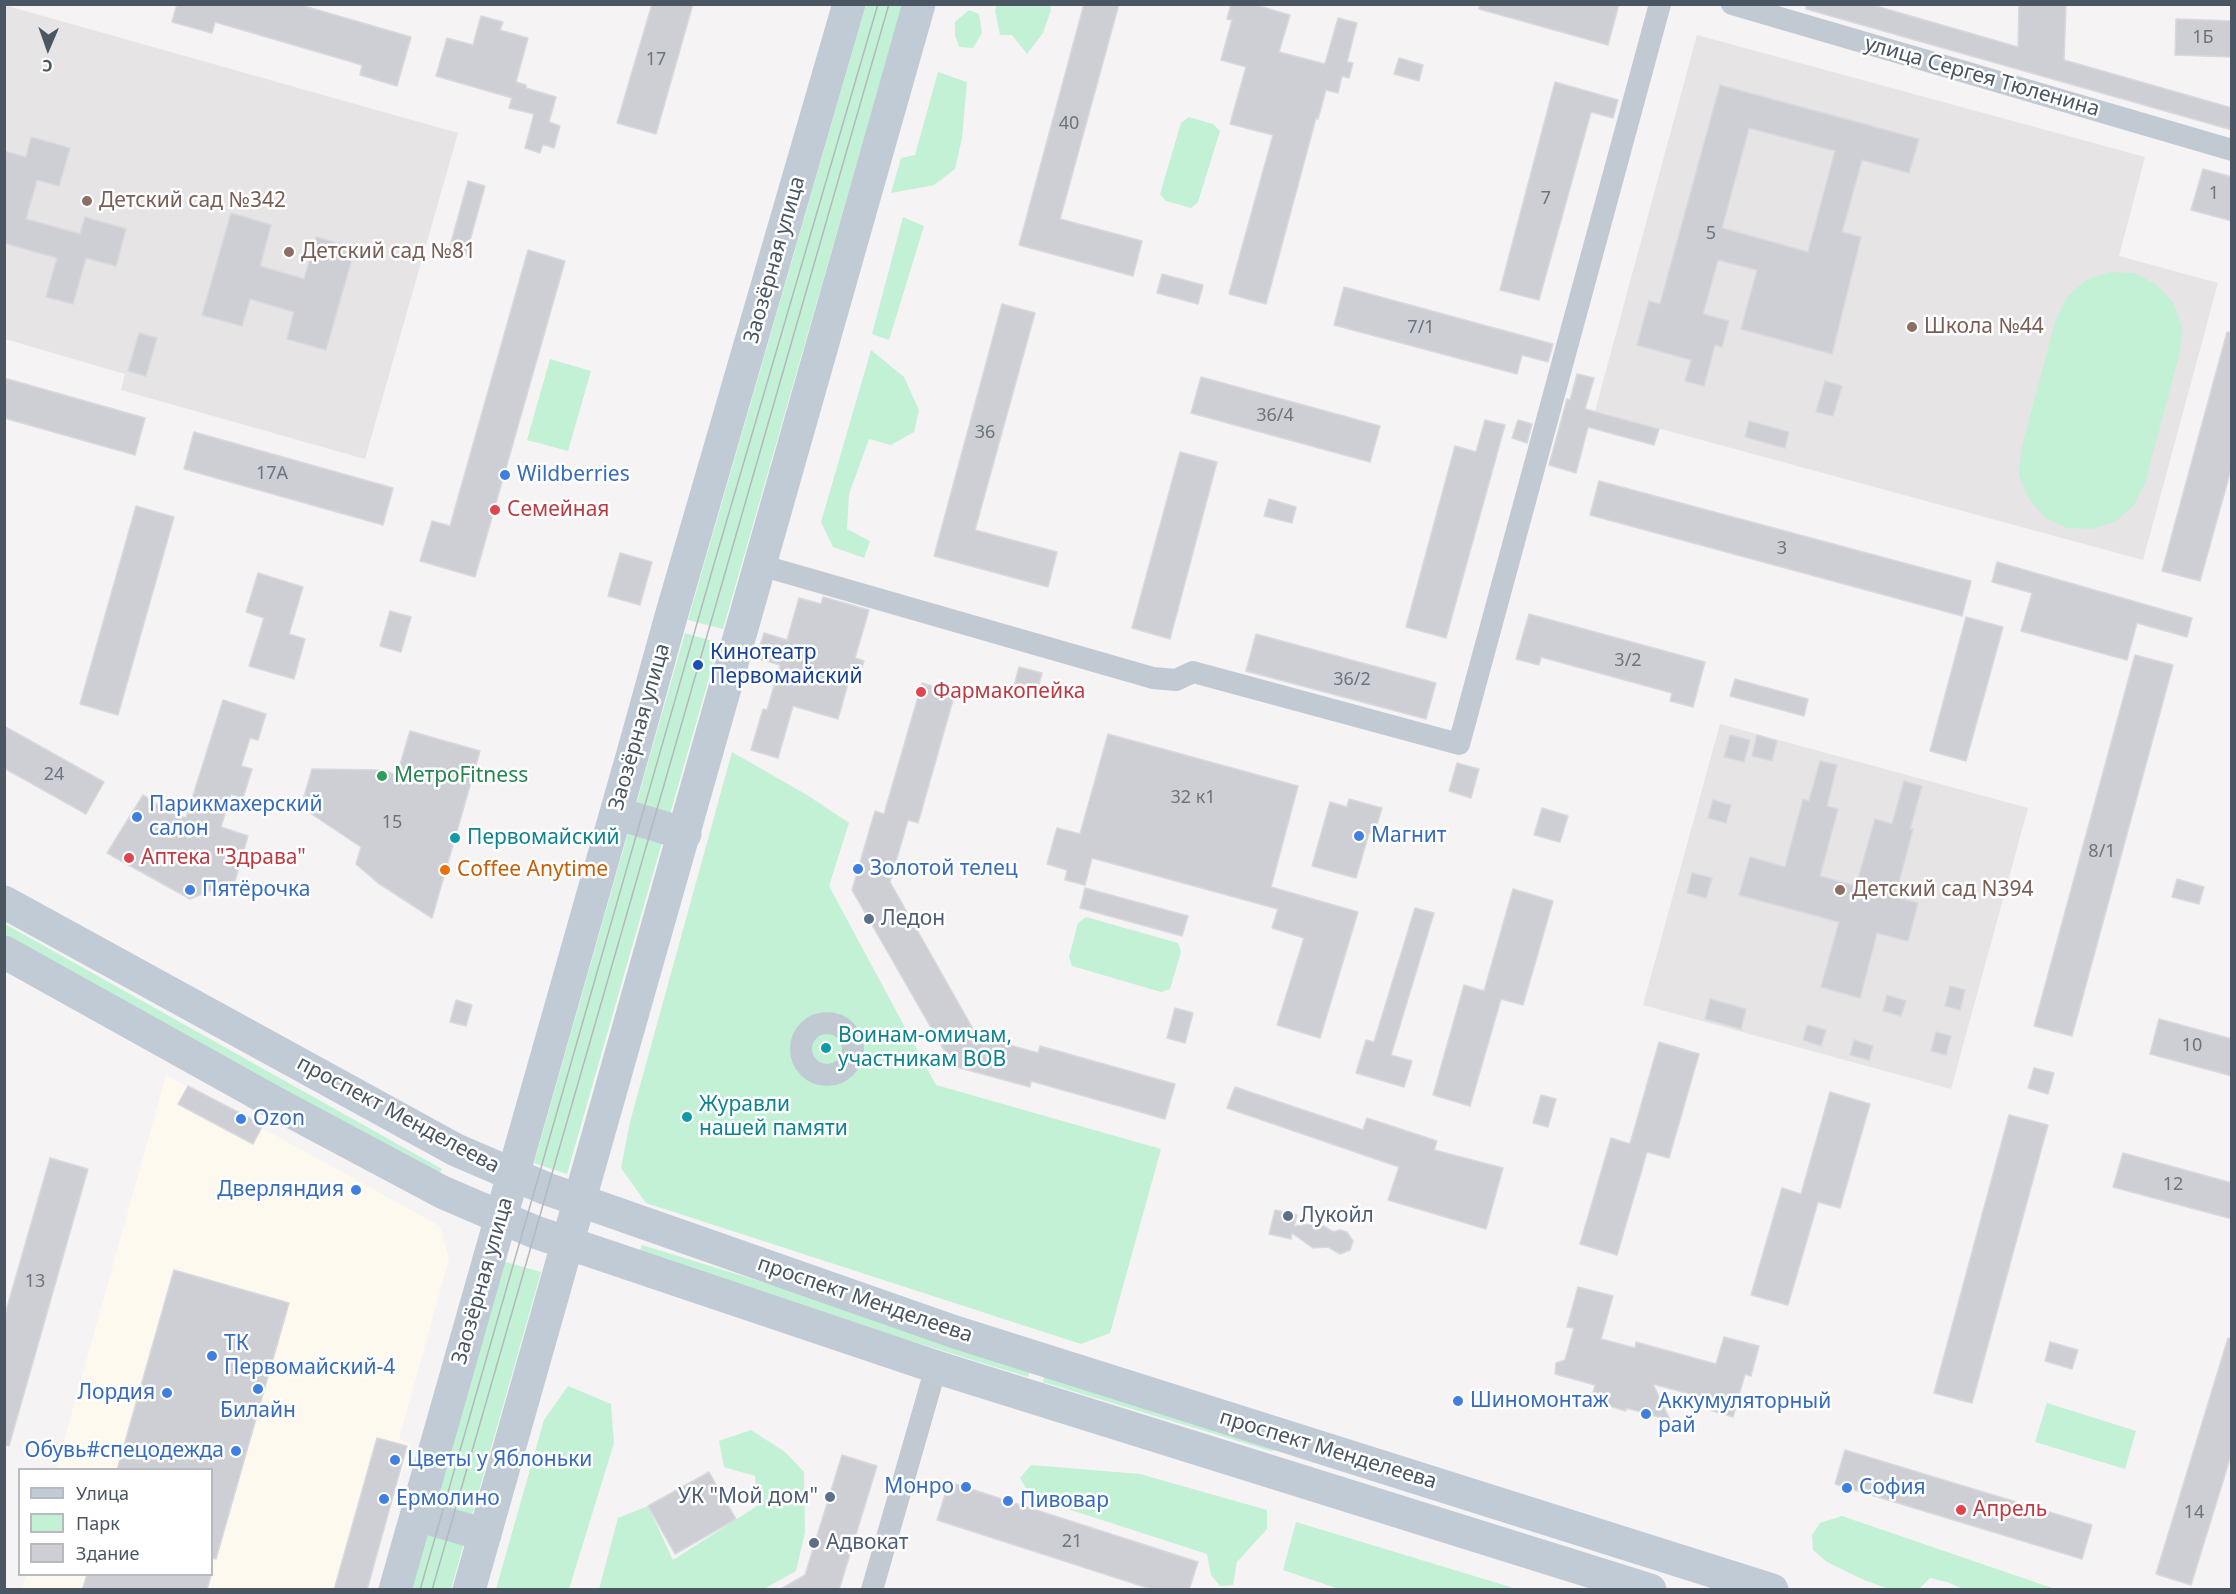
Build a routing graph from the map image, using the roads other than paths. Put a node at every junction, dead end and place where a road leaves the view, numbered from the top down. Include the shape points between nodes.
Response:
1 (849, 4) edge
2 (919, 4) edge
3 (1660, 4) edge
4 (1732, 4) edge
5 (2232, 150) edge
6 (760, 565) junction
7 (616, 813) junction
8 (685, 834) junction
9 (4, 902) edge
10 (4, 952) edge
11 (513, 1175) junction
12 (580, 1200) junction
13 (500, 1218) junction
14 (568, 1243) junction
15 (936, 1367) junction
16 (1306, 1444) junction
17 (1295, 1479) junction
18 (417, 1515) junction
19 (485, 1535) junction
20 (395, 1590) edge
21 (469, 1590) edge
22 (872, 1590) edge
23 (1650, 1590) edge
24 (1772, 1590) edge

1 - 7 main road, Заозёрная улица
2 - 6 main road
3 - 6 street via 1459,744 1193,672 1176,680 1153,678
4 - 5 street, улица Сергея Тюленина
6 - 8 main road
7 - 8 main road
7 - 11 main road, Заозёрная улица
8 - 12 main road
9 - 11 main road, проспект Менделеева via 456,1150
10 - 13 main road, проспект Менделеева via 288,1110 442,1192
11 - 12 main road, проспект Менделеева
11 - 13 main road, Заозёрная улица
12 - 14 main road
12 - 16 main road, проспект Менделеева via 955,1332
13 - 14 main road, проспект Менделеева
13 - 18 main road, Заозёрная улица
14 - 15 main road, проспект Менделеева
14 - 19 main road
15 - 17 main road, проспект Менделеева
15 - 22 street
16 - 17 main road
16 - 24 main road, проспект Менделеева
17 - 23 main road, проспект Менделеева
18 - 19 main road
18 - 20 main road, Заозёрная улица
19 - 21 main road

